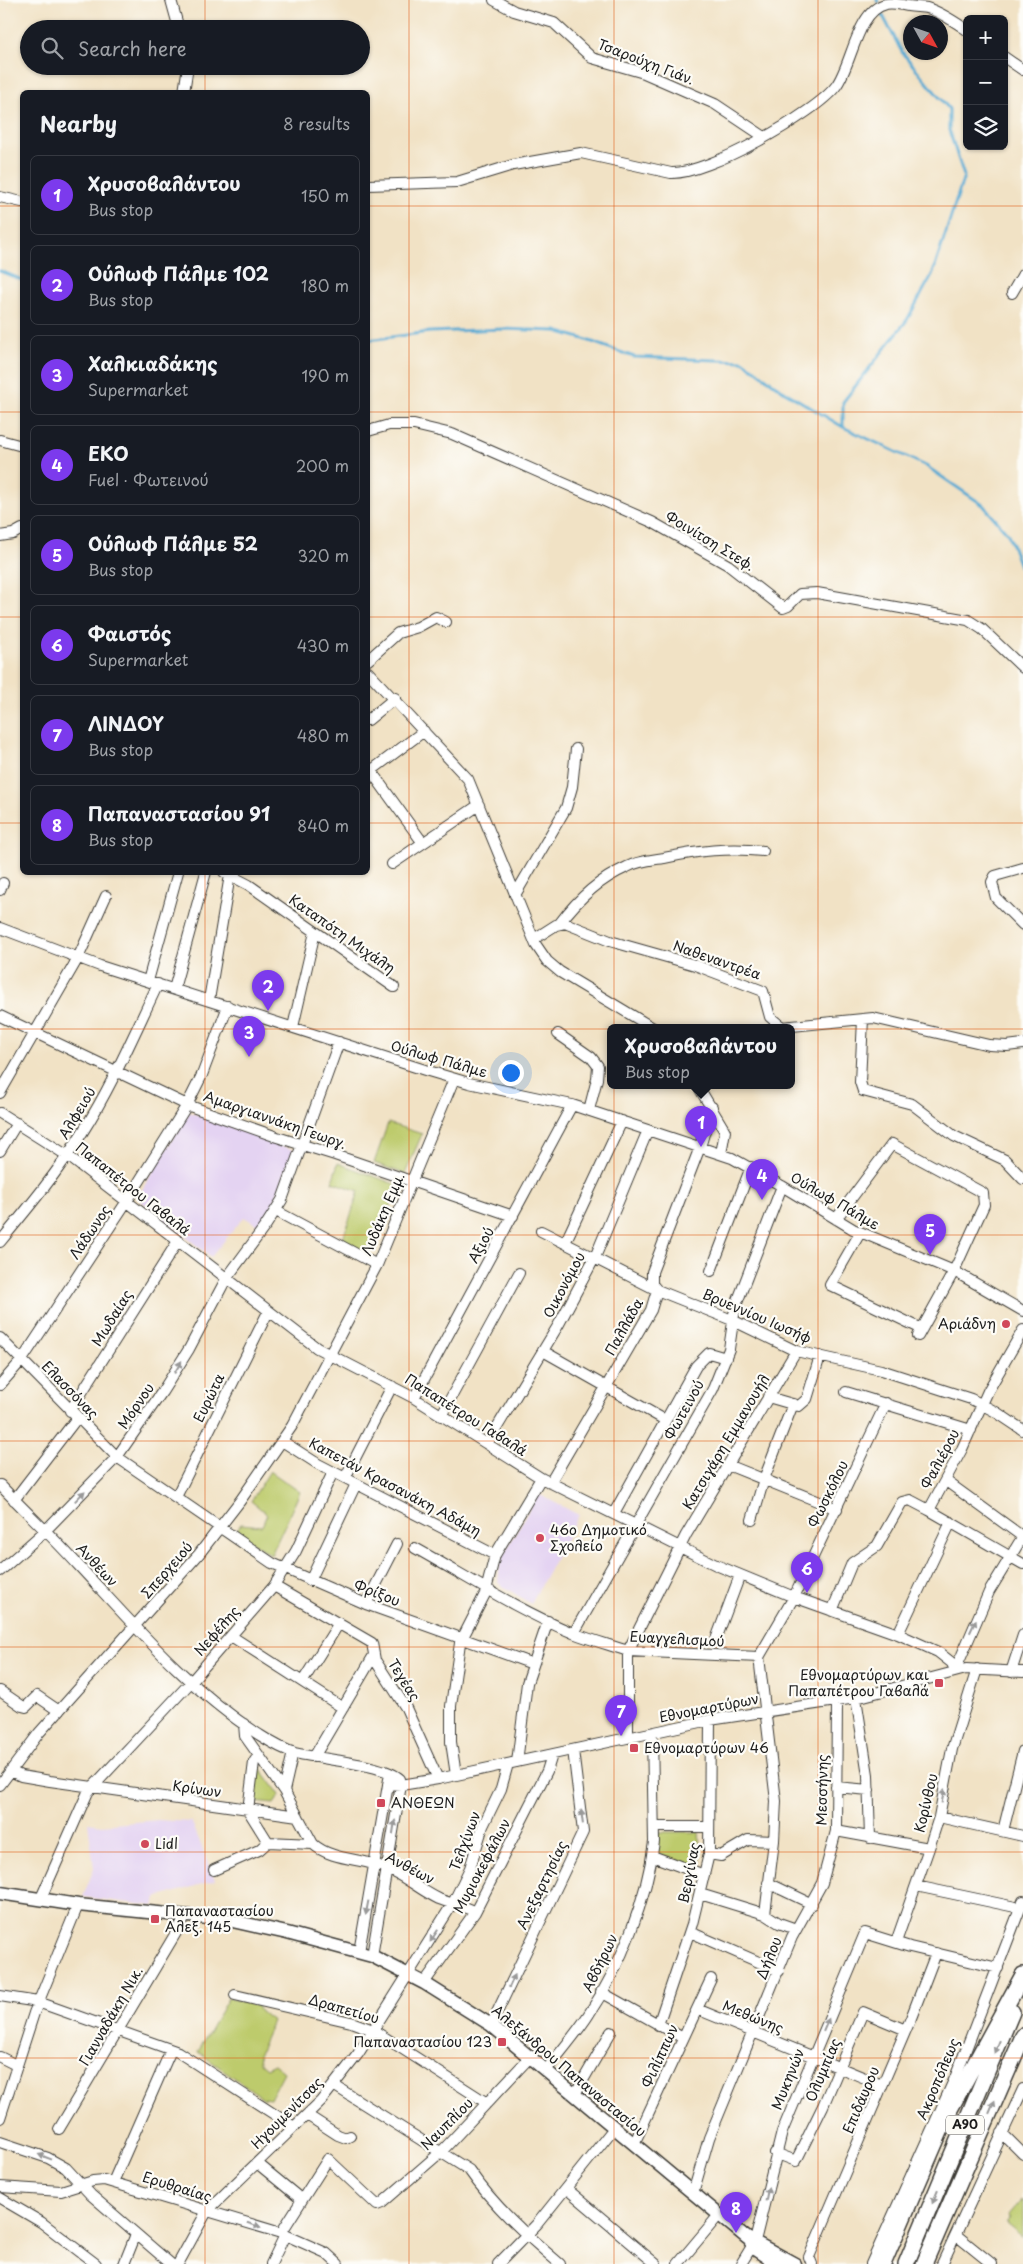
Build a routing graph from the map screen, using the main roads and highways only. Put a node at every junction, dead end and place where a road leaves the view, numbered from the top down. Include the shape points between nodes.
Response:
1 (0, 1893) edge
2 (1023, 1975) edge
3 (1023, 1986) edge
4 (1023, 2036) edge
5 (934, 2240) junction
6 (752, 2242) junction
7 (772, 2262) edge
8 (795, 2264) edge
9 (883, 2264) edge
10 (906, 2264) edge
11 (924, 2264) edge
12 (932, 2264) edge

1 - 6 main road, Αλεξάνδρου Παπαναστασίου via 251,1924 372,1956 424,1983 491,2025
2 - 9 highway via 949,2111
3 -> 10 highway, Α90
5 -> 4 highway, Α90
5 - 11 highway, Α90
5 - 12 highway
6 - 7 main road, Αλεξάνδρου Παπαναστασίου
6 - 8 main road, Αλεξάνδρου Παπαναστασίου

